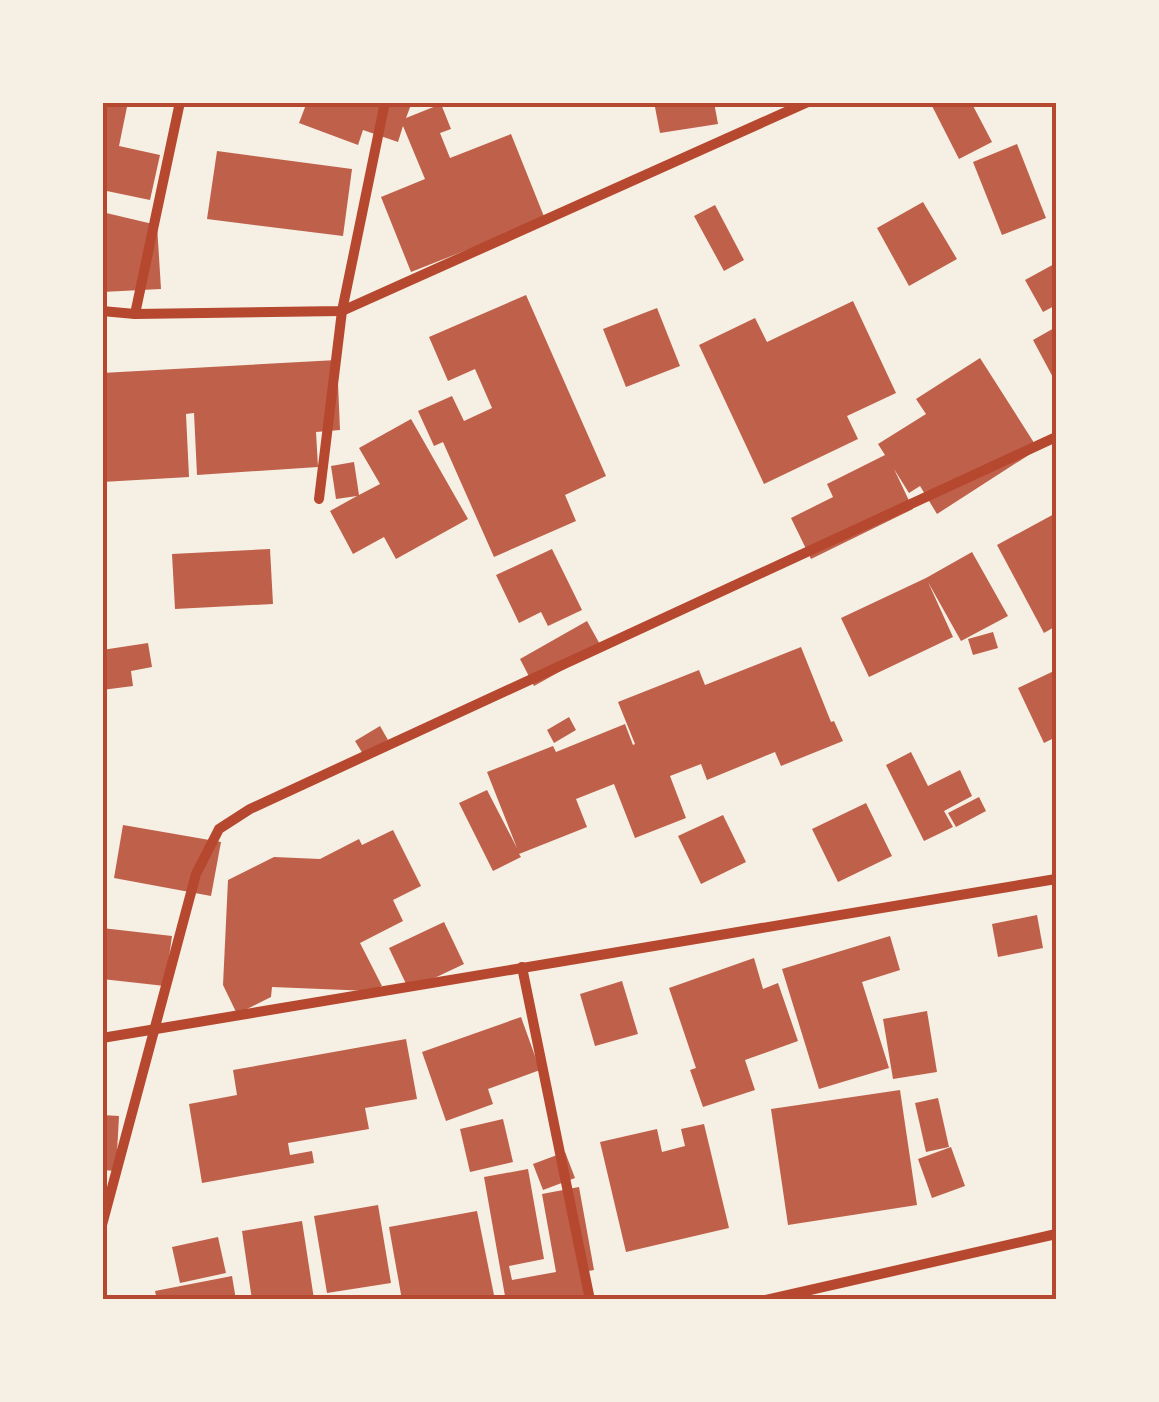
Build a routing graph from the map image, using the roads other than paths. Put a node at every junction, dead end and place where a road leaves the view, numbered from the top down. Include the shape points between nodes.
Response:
1 (180, 102) edge
2 (385, 102) edge
3 (808, 102) edge
4 (102, 311) edge
5 (342, 311) junction
6 (135, 314) junction
7 (1056, 437) edge
8 (319, 498) dead end
9 (1056, 879) edge
10 (522, 966) junction
11 (155, 1029) junction
12 (102, 1038) edge
13 (102, 1225) edge
14 (1056, 1234) edge
15 (590, 1300) edge
16 (766, 1300) edge

1 - 6 street
2 - 5 street
3 - 5 street
4 - 6 street
5 - 6 street
5 - 8 street
7 - 11 street via 250,808 219,829 196,874
9 - 10 street
10 - 11 street
10 - 15 street
11 - 12 street
11 - 13 street
14 - 16 street

